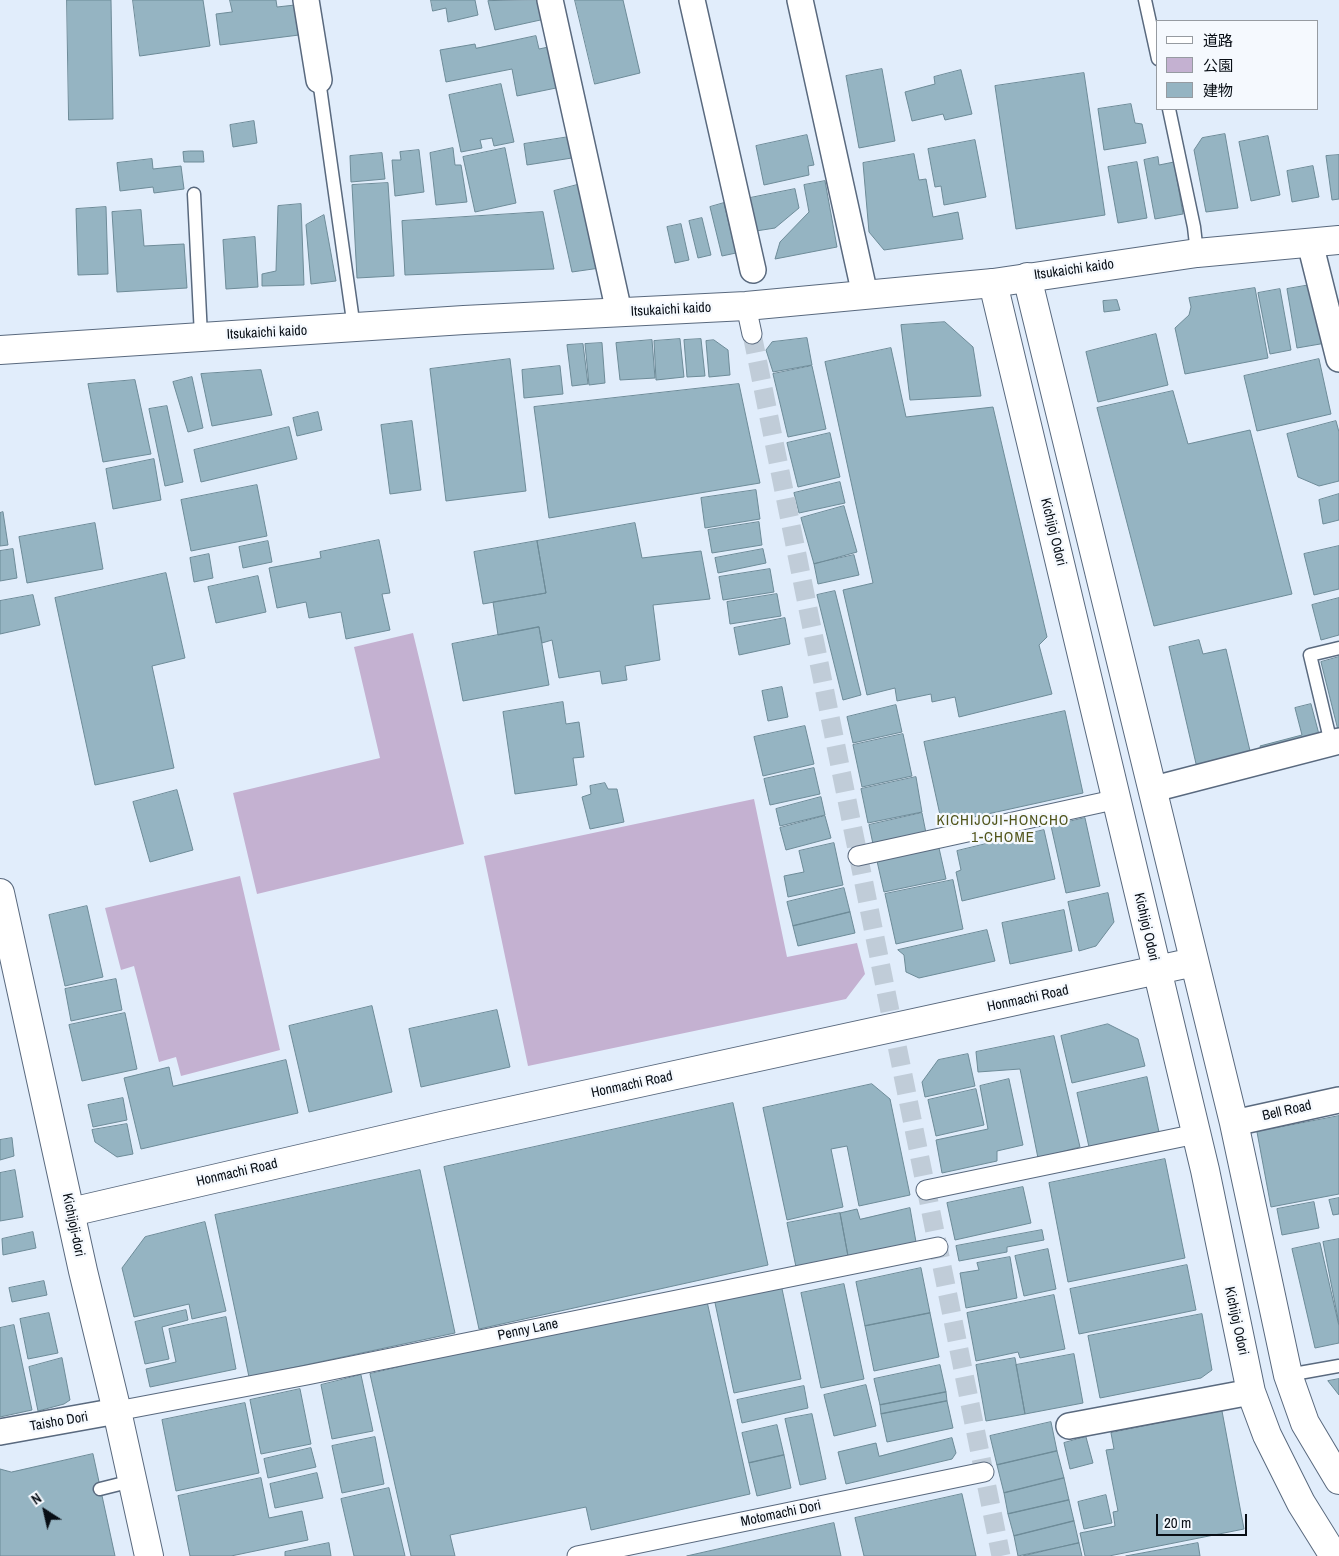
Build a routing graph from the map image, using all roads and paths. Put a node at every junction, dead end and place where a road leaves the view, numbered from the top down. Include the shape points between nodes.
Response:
1 (306, 0) edge
2 (550, 0) edge
3 (692, 0) edge
4 (800, 0) edge
5 (1145, 0) edge
6 (1156, 49) edge
7 (319, 80) joint
8 (1169, 110) edge
9 (194, 194) dead end
10 (1339, 240) edge
11 (1310, 243) junction
12 (1197, 253) junction
13 (753, 270) dead end
14 (1027, 276) junction
15 (993, 283) junction
16 (865, 295) junction
17 (746, 306) junction
18 (619, 312) junction
19 (354, 328) junction
20 (752, 334) tunnel mouth
21 (201, 336) junction
22 (0, 350) edge
23 (1339, 359) edge
24 (1339, 648) edge
25 (1335, 742) edge
26 (1154, 789) junction
27 (1118, 799) junction
28 (858, 856) dead end
29 (0, 893) edge
30 (1194, 962) junction
31 (1156, 970) junction
32 (1339, 1100) edge
33 (1234, 1123) junction
34 (1196, 1134) junction
35 (926, 1190) dead end
36 (71, 1212) junction
37 (938, 1247) dead end
38 (1339, 1366) edge
39 (1288, 1376) junction
40 (1251, 1392) junction
41 (117, 1411) junction
42 (1070, 1426) dead end
43 (0, 1432) edge
44 (984, 1472) dead end
45 (1339, 1480) edge
46 (132, 1481) junction
47 (100, 1489) dead end
48 (624, 1551) edge
49 (149, 1556) edge
50 (577, 1556) edge
51 (1334, 1556) edge

1 - 7 street
2 - 18 street
3 - 13 street
4 - 16 street
5 - 6 lane
7 - 19 lane
8 - 12 lane
9 - 21 lane
10 - 11 street, Itsukaichi kaido
11 - 12 street, Itsukaichi kaido
11 - 23 street
12 - 14 street, Itsukaichi kaido
14 - 15 street, Itsukaichi kaido
14 - 26 street
15 - 16 street, Itsukaichi kaido
15 - 27 street, Kichijoj Odori
16 - 17 street, Itsukaichi kaido
17 - 18 street, Itsukaichi kaido
17 - 20 street
18 - 19 street, Itsukaichi kaido
19 - 21 street, Itsukaichi kaido
21 - 22 street, Itsukaichi kaido
24 - 25 lane via 1310,656
25 - 26 street
26 - 30 street
27 - 28 street
27 - 31 street, Kichijoj Odori
29 - 36 street, Kichijoji-dori
30 - 31 street, Honmachi Road
30 - 33 street
31 - 34 street, Kichijoj Odori
31 - 36 street, Honmachi Road via 446,1125
32 - 33 street, Bell Road
33 - 39 street
34 - 35 street
34 - 40 street, Kichijoj Odori
36 - 41 street, Kichijoji-dori
37 - 41 street, Penny Lane via 307,1376
38 - 39 lane
39 - 45 street via 1305,1423
40 - 42 street
40 - 51 street, Kichijoj Odori via 1267,1435 1297,1495
41 - 43 street, Taisho Dori
41 - 46 street, Kichijoji-dori
44 - 48 street, Motomachi Dori
46 - 47 lane
46 - 49 street, Kichijoji-dori
48 - 50 street, Motomachi Dori

